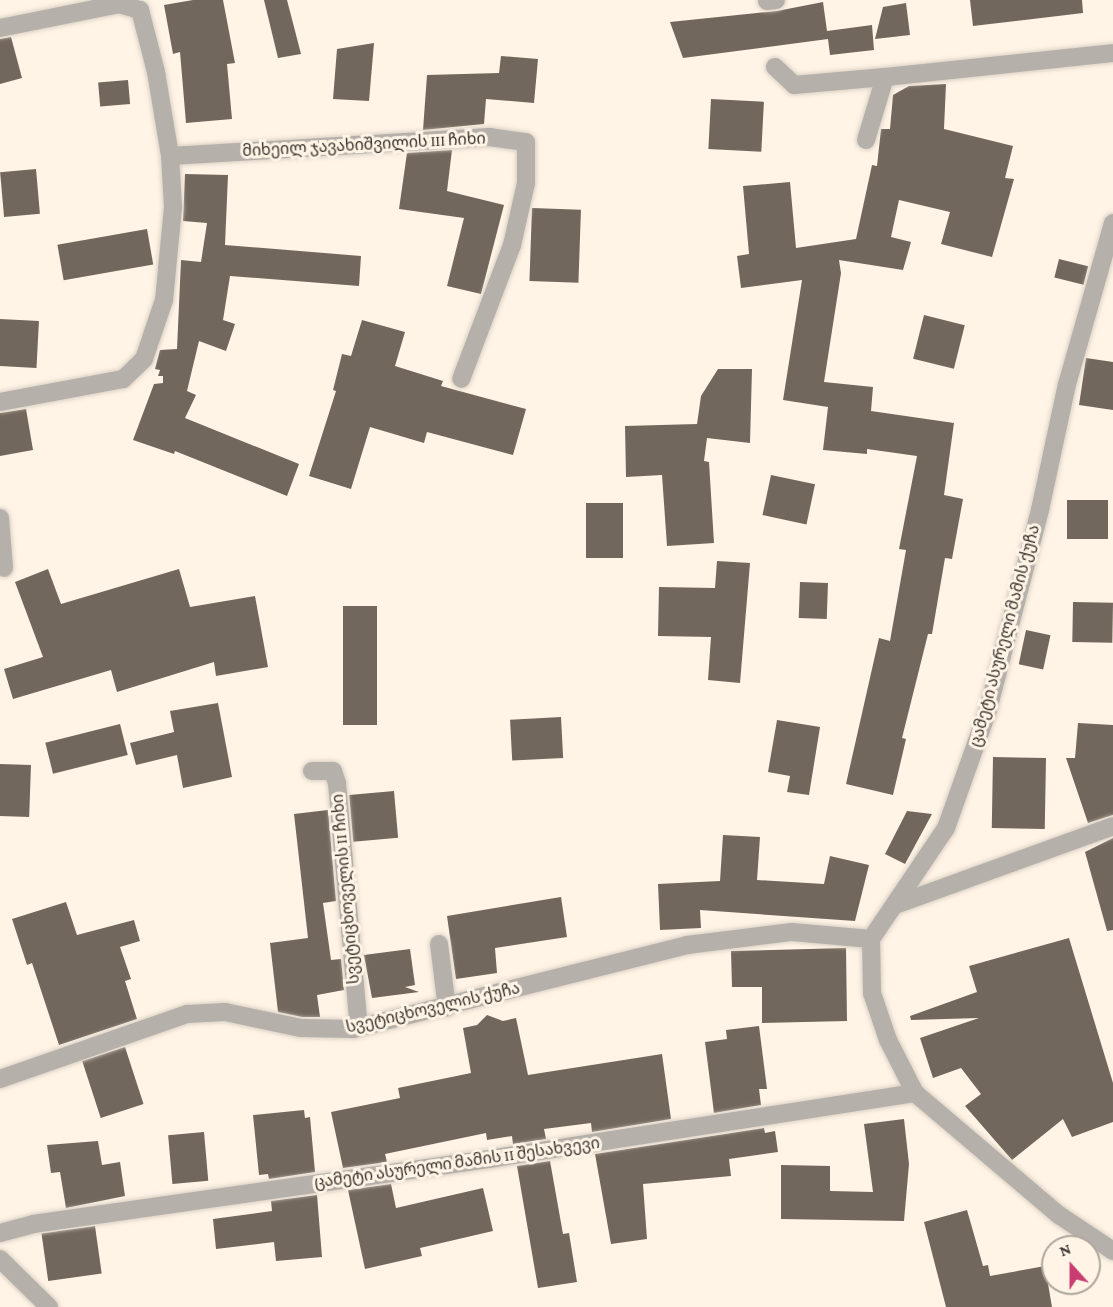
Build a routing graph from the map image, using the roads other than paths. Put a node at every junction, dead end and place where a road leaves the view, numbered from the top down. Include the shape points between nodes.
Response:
1 (143, 5) edge
2 (0, 28) edge
3 (1113, 53) edge
4 (775, 67) dead end
5 (885, 77) junction
6 (866, 140) dead end
7 (170, 156) junction
8 (1113, 223) edge
9 (461, 379) dead end
10 (0, 402) edge
11 (0, 518) edge
12 (4, 567) dead end
13 (312, 771) dead end
14 (1113, 826) edge
15 (898, 904) junction
16 (872, 939) junction
17 (439, 944) dead end
18 (447, 1008) junction
19 (359, 1028) junction
20 (0, 1079) edge
21 (915, 1093) junction
22 (0, 1233) edge
23 (1113, 1251) edge
24 (0, 1259) edge
25 (49, 1307) edge

1 - 2 street via 119,4
1 - 7 street
3 - 5 street
4 - 5 street via 794,85
5 - 6 street
7 - 9 street, მიხეილ ჯავახიშვილის III ჩიხი via 489,137 526,142 526,183 512,244
7 - 10 street via 173,207 164,300 144,358 123,379
8 - 15 street, ცამეტი ასურელი მამის ქუჩა via 1067,384 1040,510 987,713 946,828
11 - 12 street
13 - 19 street, სვეტიცხოველის II ჩიხი via 333,771 337,783
14 - 15 street
15 - 16 street, ცამეტი ასურელი მამის ქუჩა
16 - 18 street, სვეტიცხოველის ქუჩა via 792,932 687,945
16 - 21 street via 872,993 888,1040
17 - 18 street
18 - 19 street, სვეტიცხოველის ქუჩა
19 - 20 street, სვეტიცხოველის ქუჩა via 301,1028 225,1011 187,1014
21 - 22 street, ცამეტი ასურელი მამის II შესახვევი via 33,1224
21 - 23 street via 1059,1215
24 - 25 street

